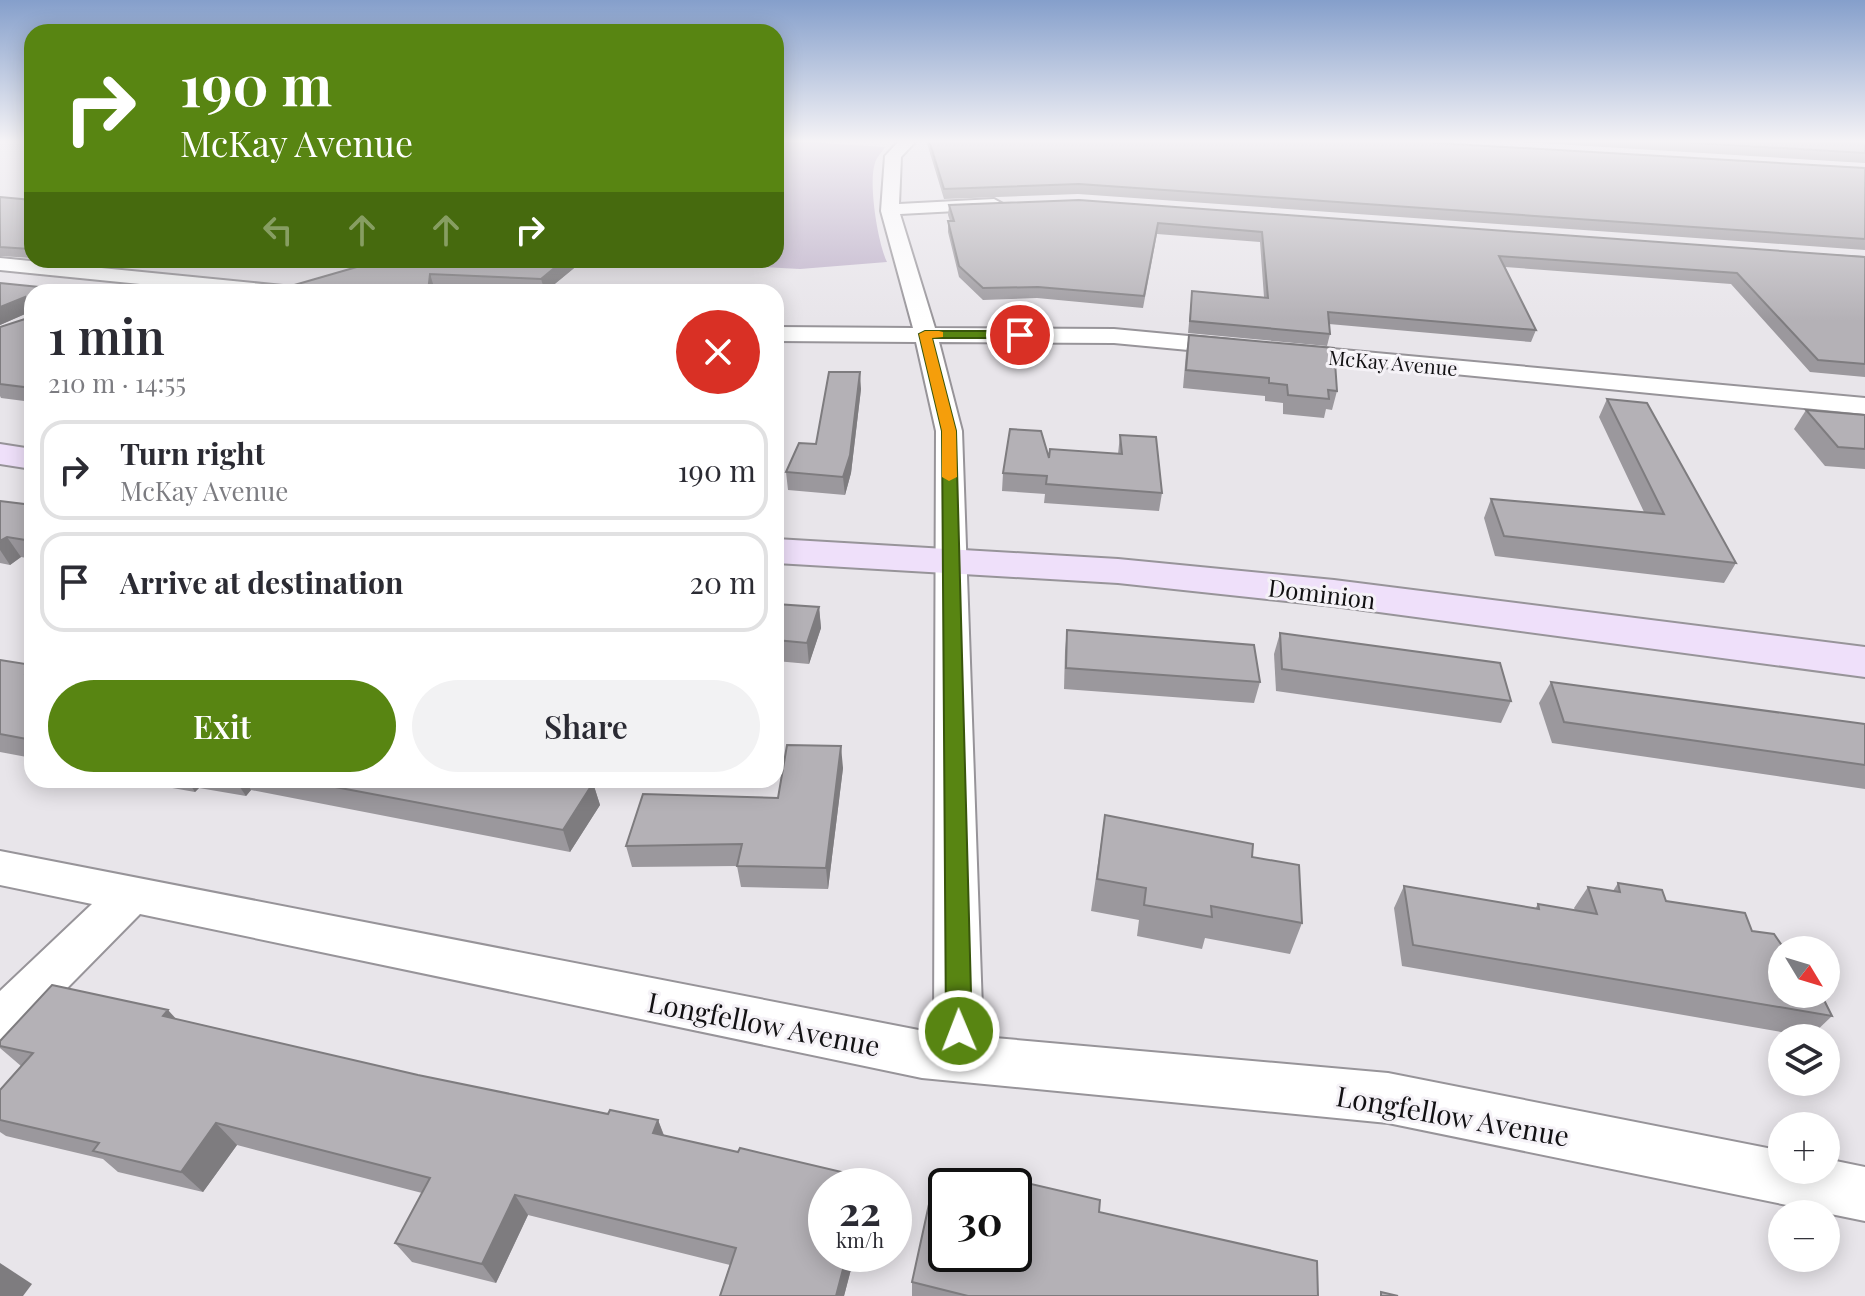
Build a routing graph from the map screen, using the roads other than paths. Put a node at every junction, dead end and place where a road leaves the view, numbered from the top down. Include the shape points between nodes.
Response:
1 (891, 200) edge
2 (1017, 204) edge
3 (890, 211) junction
4 (0, 264) edge
5 (24, 266) edge
6 (41, 268) edge
7 (123, 276) junction
8 (107, 284) edge
9 (203, 284) edge
10 (784, 334) edge
11 (925, 334) junction
12 (1865, 406) edge
13 (0, 454) edge
14 (24, 458) edge
15 (784, 551) edge
16 (950, 560) junction
17 (1865, 662) edge
18 (0, 868) edge
19 (130, 896) junction
20 (0, 1023) edge
21 (959, 1059) junction
22 (1865, 1194) edge

1 - 3 street
2 - 3 street
3 - 11 street
4 - 5 street
6 - 7 street
7 - 8 street
7 - 9 street
10 - 11 street, McKay Avenue
11 - 12 street, McKay Avenue via 1114,336
11 - 16 street via 949,431
13 - 14 street
15 - 16 street, Dominion
16 - 17 street, Dominion via 1334,593
16 - 21 street
18 - 19 street, Longfellow Avenue
19 - 20 street
19 - 21 street, Longfellow Avenue
21 - 22 street, Longfellow Avenue via 1388,1098

